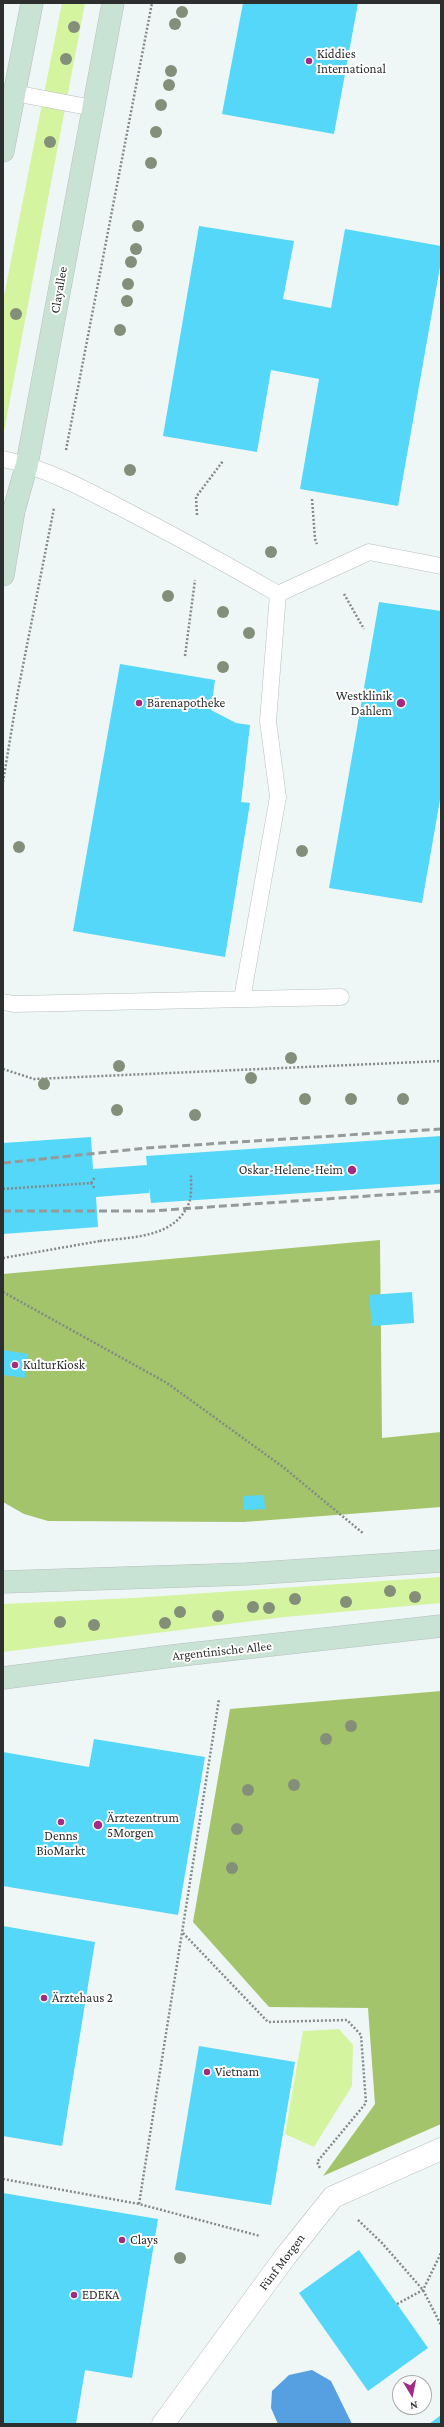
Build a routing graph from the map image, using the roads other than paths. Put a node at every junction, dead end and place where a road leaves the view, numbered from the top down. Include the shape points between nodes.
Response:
1 (32, 3) edge
2 (113, 3) edge
3 (14, 93) junction
4 (93, 108) junction
5 (3, 151) edge
6 (3, 459) edge
7 (27, 464) junction
8 (441, 566) edge
9 (3, 575) edge
10 (278, 594) junction
11 (341, 996) dead end
12 (242, 999) junction
13 (3, 1002) edge
14 (441, 1561) edge
15 (3, 1582) edge
16 (441, 1626) edge
17 (3, 1678) edge
18 (441, 2149) edge
19 (163, 2424) edge

1 - 3 main road
2 - 4 main road, Clayallee
3 - 4 lane
3 - 5 main road
4 - 7 main road, Clayallee
6 - 7 lane
7 - 9 main road, Clayallee via 14,510
7 - 10 lane via 199,548
8 - 10 lane via 369,552
10 - 12 lane via 268,721 278,797
11 - 12 lane
12 - 13 lane via 14,1004
14 - 15 main road via 402,1566 246,1574
16 - 17 main road, Argentinische Allee
18 - 19 street, Fünf Morgen via 333,2197 285,2257

